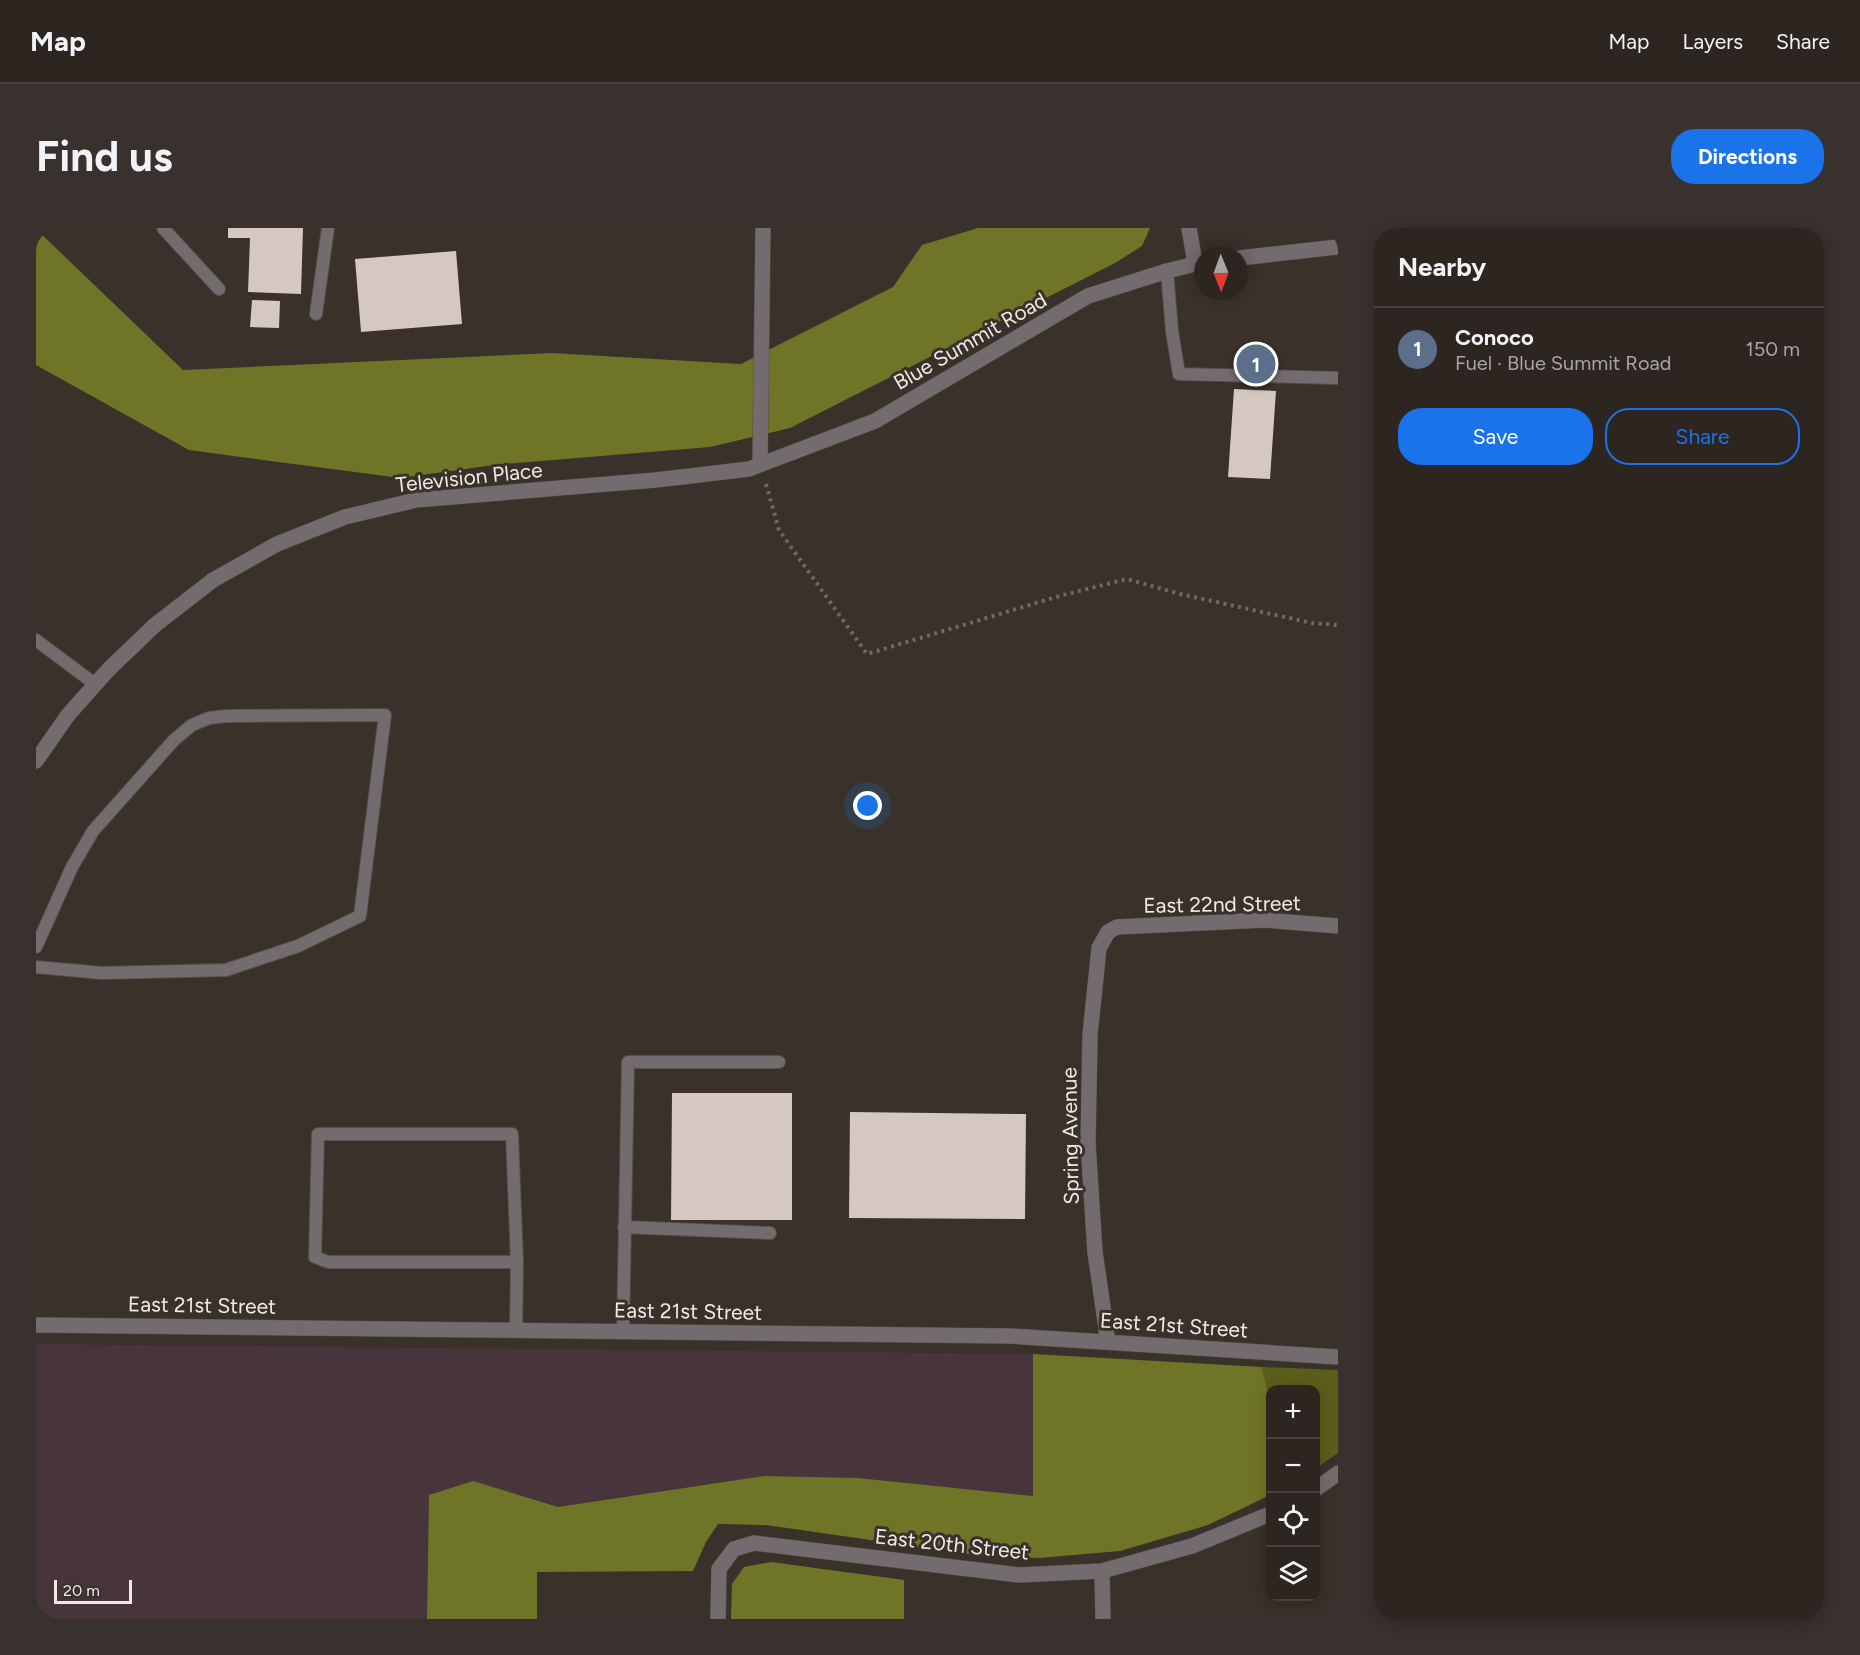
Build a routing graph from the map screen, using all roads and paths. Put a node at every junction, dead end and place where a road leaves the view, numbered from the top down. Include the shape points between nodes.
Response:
1 (163, 228) edge
2 (328, 228) edge
3 (763, 228) edge
4 (1189, 228) edge
5 (1194, 246) edge
6 (1338, 247) edge
7 (1248, 257) edge
8 (1194, 263) edge
9 (1167, 271) junction
10 (219, 290) dead end
11 (316, 314) dead end
12 (1338, 378) edge
13 (760, 465) junction
14 (1338, 625) edge
15 (36, 640) edge
16 (95, 684) junction
17 (36, 761) edge
18 (1338, 926) edge
19 (1108, 932) joint
20 (36, 947) edge
21 (36, 967) edge
22 (779, 1062) dead end
23 (624, 1227) junction
24 (770, 1233) dead end
25 (517, 1262) junction
26 (36, 1325) edge
27 (516, 1330) junction
28 (622, 1331) junction
29 (1108, 1342) junction
30 (1338, 1357) edge
31 (1338, 1473) edge
32 (1320, 1486) edge
33 (1266, 1516) edge
34 (1102, 1571) junction
35 (718, 1619) edge
36 (1103, 1619) edge

1 - 10 lane
2 - 11 lane
3 - 13 street
4 - 5 street
6 - 7 street
8 - 9 street, Blue Summit Road
9 - 12 lane via 1179,374
9 - 13 street, Blue Summit Road via 1088,296 875,421
13 - 14 path via 779,530 867,654 1126,579 1191,597
13 - 16 street, Television Place via 656,480 416,500 345,517 277,544 213,580 155,625
15 - 16 lane
16 - 17 street, Television Place
18 - 19 street, East 22nd Street via 1265,920 1118,927
19 - 29 street, Spring Avenue via 1099,948 1090,1035 1088,1143 1095,1252
20 - 21 lane via 93,831 192,725 227,716 385,715 360,916 298,946 226,970 102,973
22 - 23 lane via 628,1062
23 - 24 lane
23 - 28 lane
25 - 25 lane via 512,1134 318,1134 315,1257 328,1262
25 - 27 lane
26 - 27 street, East 21st Street
27 - 28 street, East 21st Street
28 - 29 street, East 21st Street via 1010,1336
29 - 30 street, East 21st Street
31 - 32 street
33 - 34 street, East 20th Street via 1192,1546
34 - 35 street, East 20th Street via 1019,1575 754,1543 734,1549 719,1569
34 - 36 street

